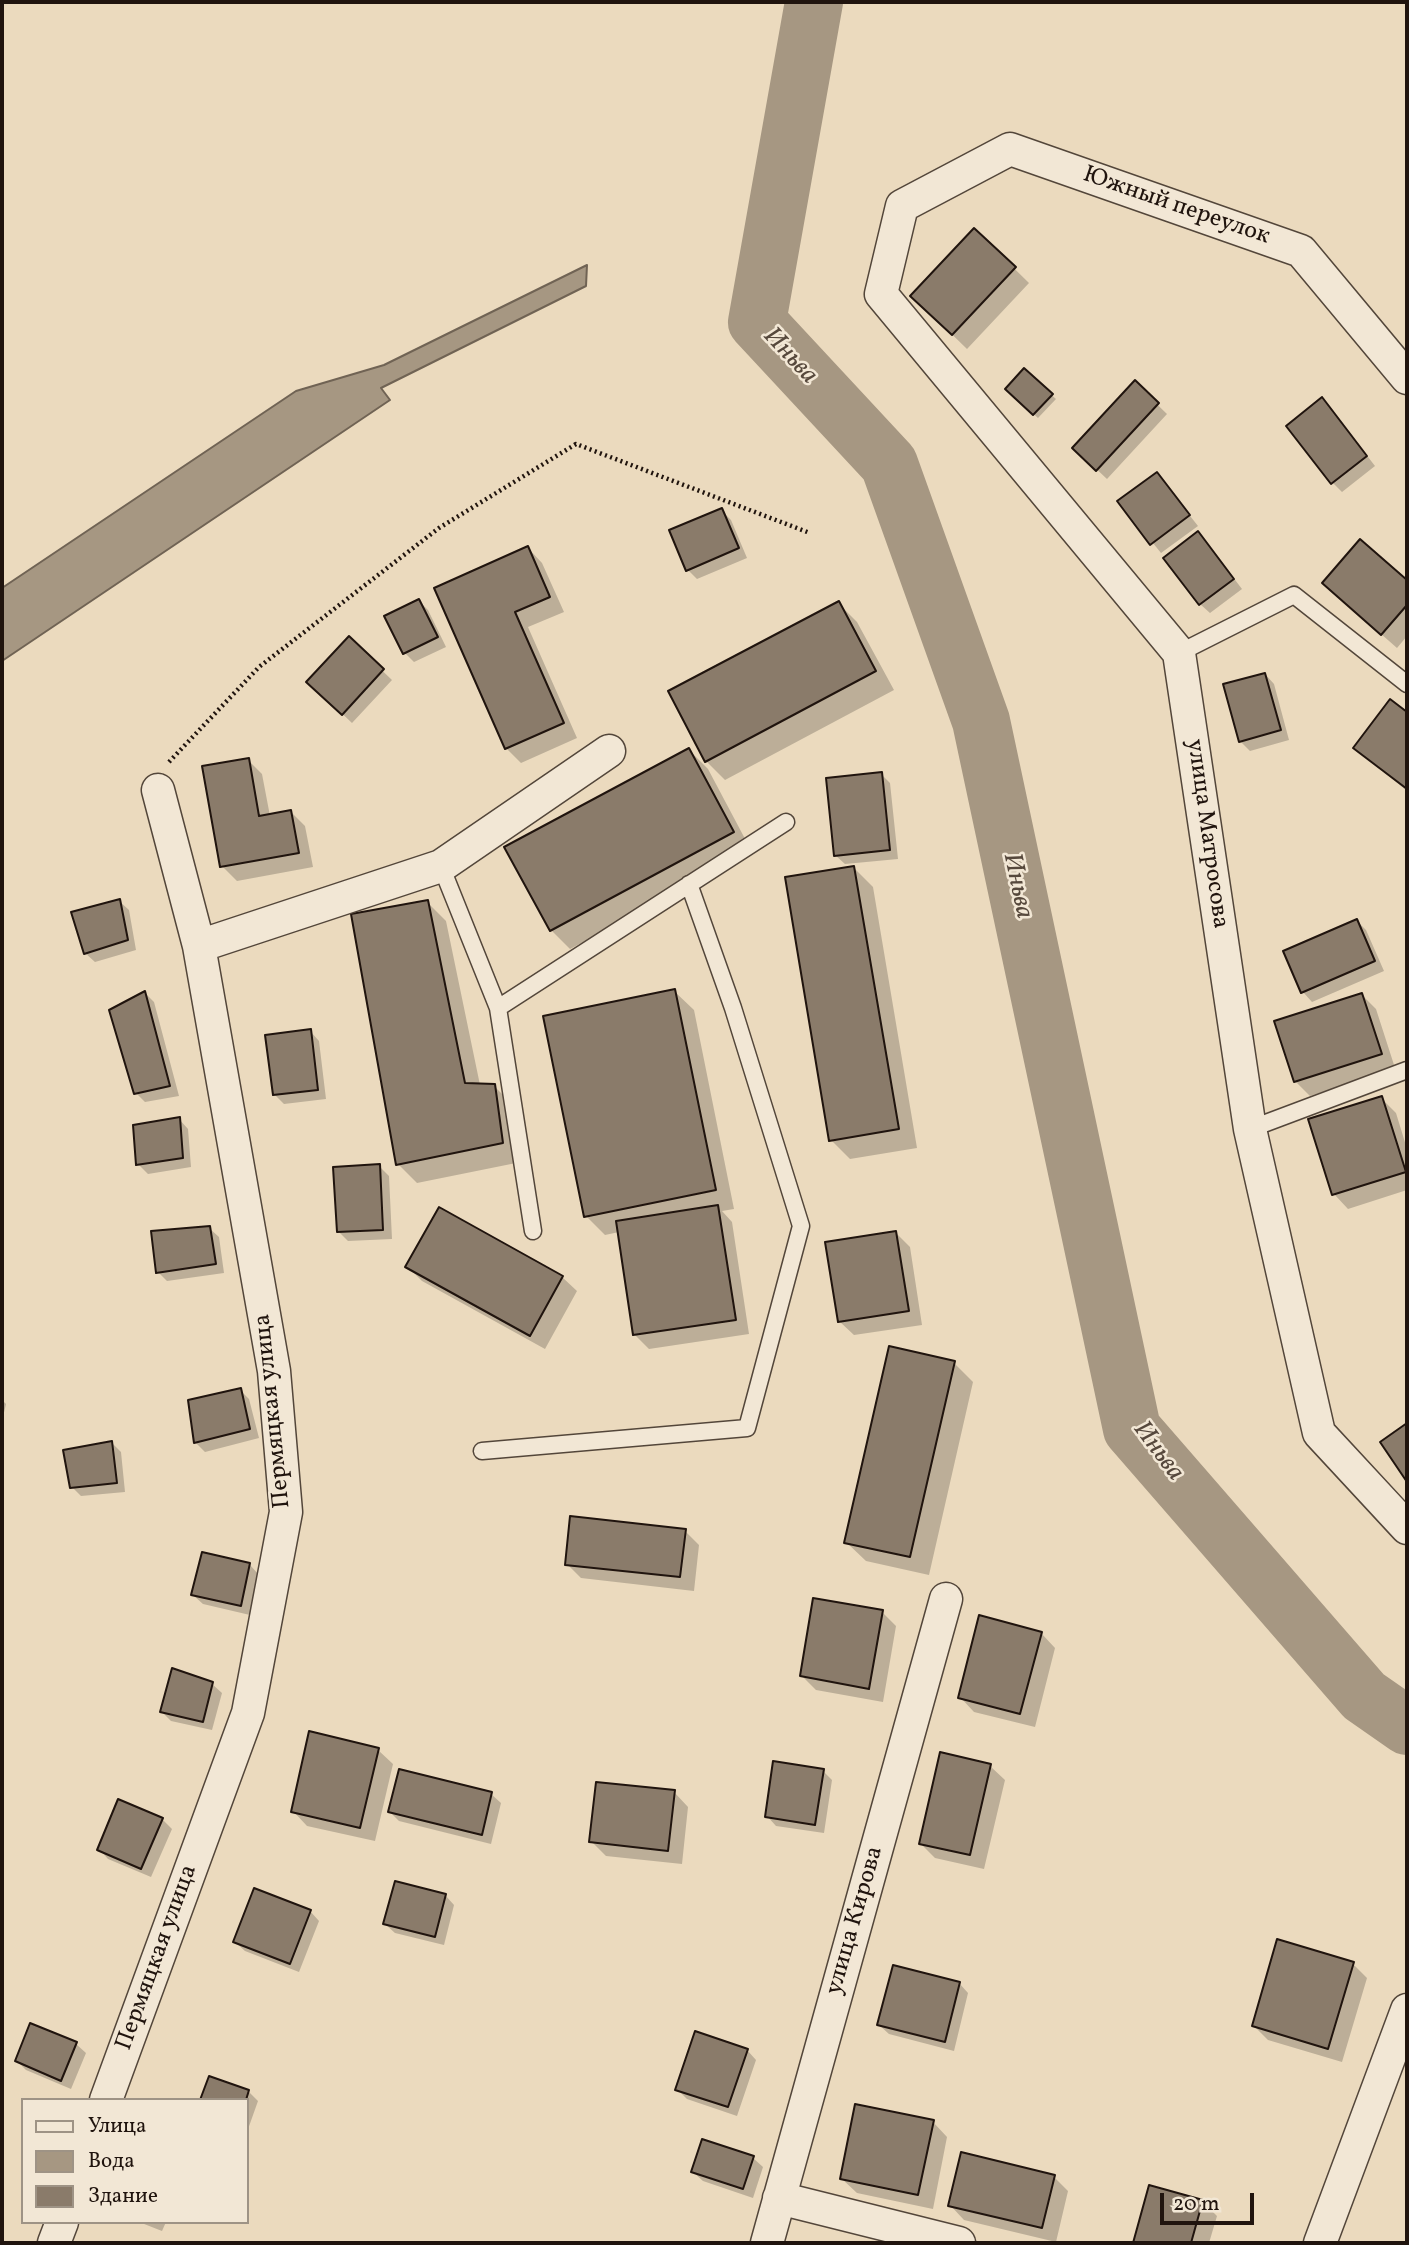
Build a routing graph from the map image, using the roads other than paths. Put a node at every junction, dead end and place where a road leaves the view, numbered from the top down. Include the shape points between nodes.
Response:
1 (1407, 378) edge
2 (1179, 653) junction
3 (1407, 684) edge
4 (609, 751) dead end
5 (158, 790) road end
6 (786, 822) dead end
7 (441, 866) junction
8 (689, 884) junction
9 (199, 946) junction
10 (498, 1008) junction
11 (1407, 1070) edge
12 (1250, 1129) junction
13 (533, 1231) dead end
14 (482, 1451) dead end
15 (1407, 1528) edge
16 (946, 1599) dead end
17 (1407, 2010) edge
18 (107, 2098) edge
19 (779, 2198) junction
20 (61, 2224) edge
21 (54, 2243) edge
22 (767, 2243) edge
23 (959, 2243) edge
24 (1320, 2243) edge

1 - 2 street, Южный переулок via 1301,251 1010,149 902,206 881,294
2 - 3 lane via 1294,595
2 - 12 street, улица Матросова
4 - 7 street
5 - 9 street, Пермяцкая улица
6 - 8 lane
7 - 9 street
7 - 10 lane
8 - 10 lane
8 - 14 lane via 801,1226 747,1428
9 - 18 street, Пермяцкая улица via 275,1371 286,1512 248,1713
10 - 13 lane
11 - 12 lane
12 - 15 street, улица Матросова via 1320,1433
16 - 19 street, улица Кирова
17 - 24 street
19 - 22 street, улица Кирова
19 - 23 street
20 - 21 street

